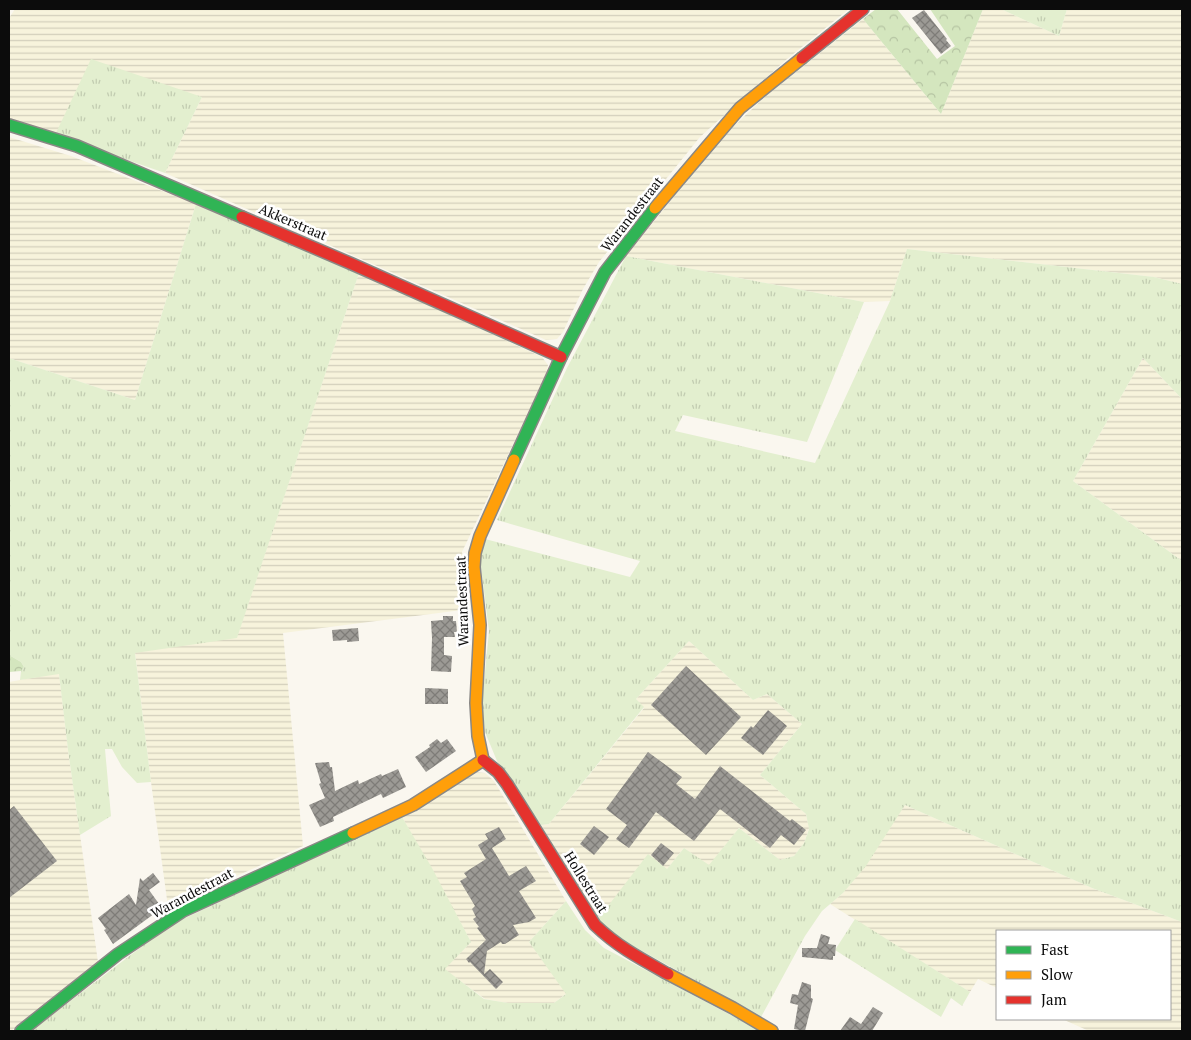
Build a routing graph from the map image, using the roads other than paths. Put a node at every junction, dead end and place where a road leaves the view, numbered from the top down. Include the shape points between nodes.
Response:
1 (863, 9) edge
2 (9, 125) edge
3 (561, 357) junction
4 (483, 760) junction
5 (21, 1031) edge
6 (772, 1031) edge

1 - 3 street, Warandestraat via 740,108 651,212 605,272
2 - 3 street, Akkerstraat via 76,146
3 - 4 street, Warandestraat via 474,552 480,625 476,703
4 - 5 street, Warandestraat via 413,805 184,911 118,954
4 - 6 street, Hollestraat via 507,784 595,925 606,936 631,954

